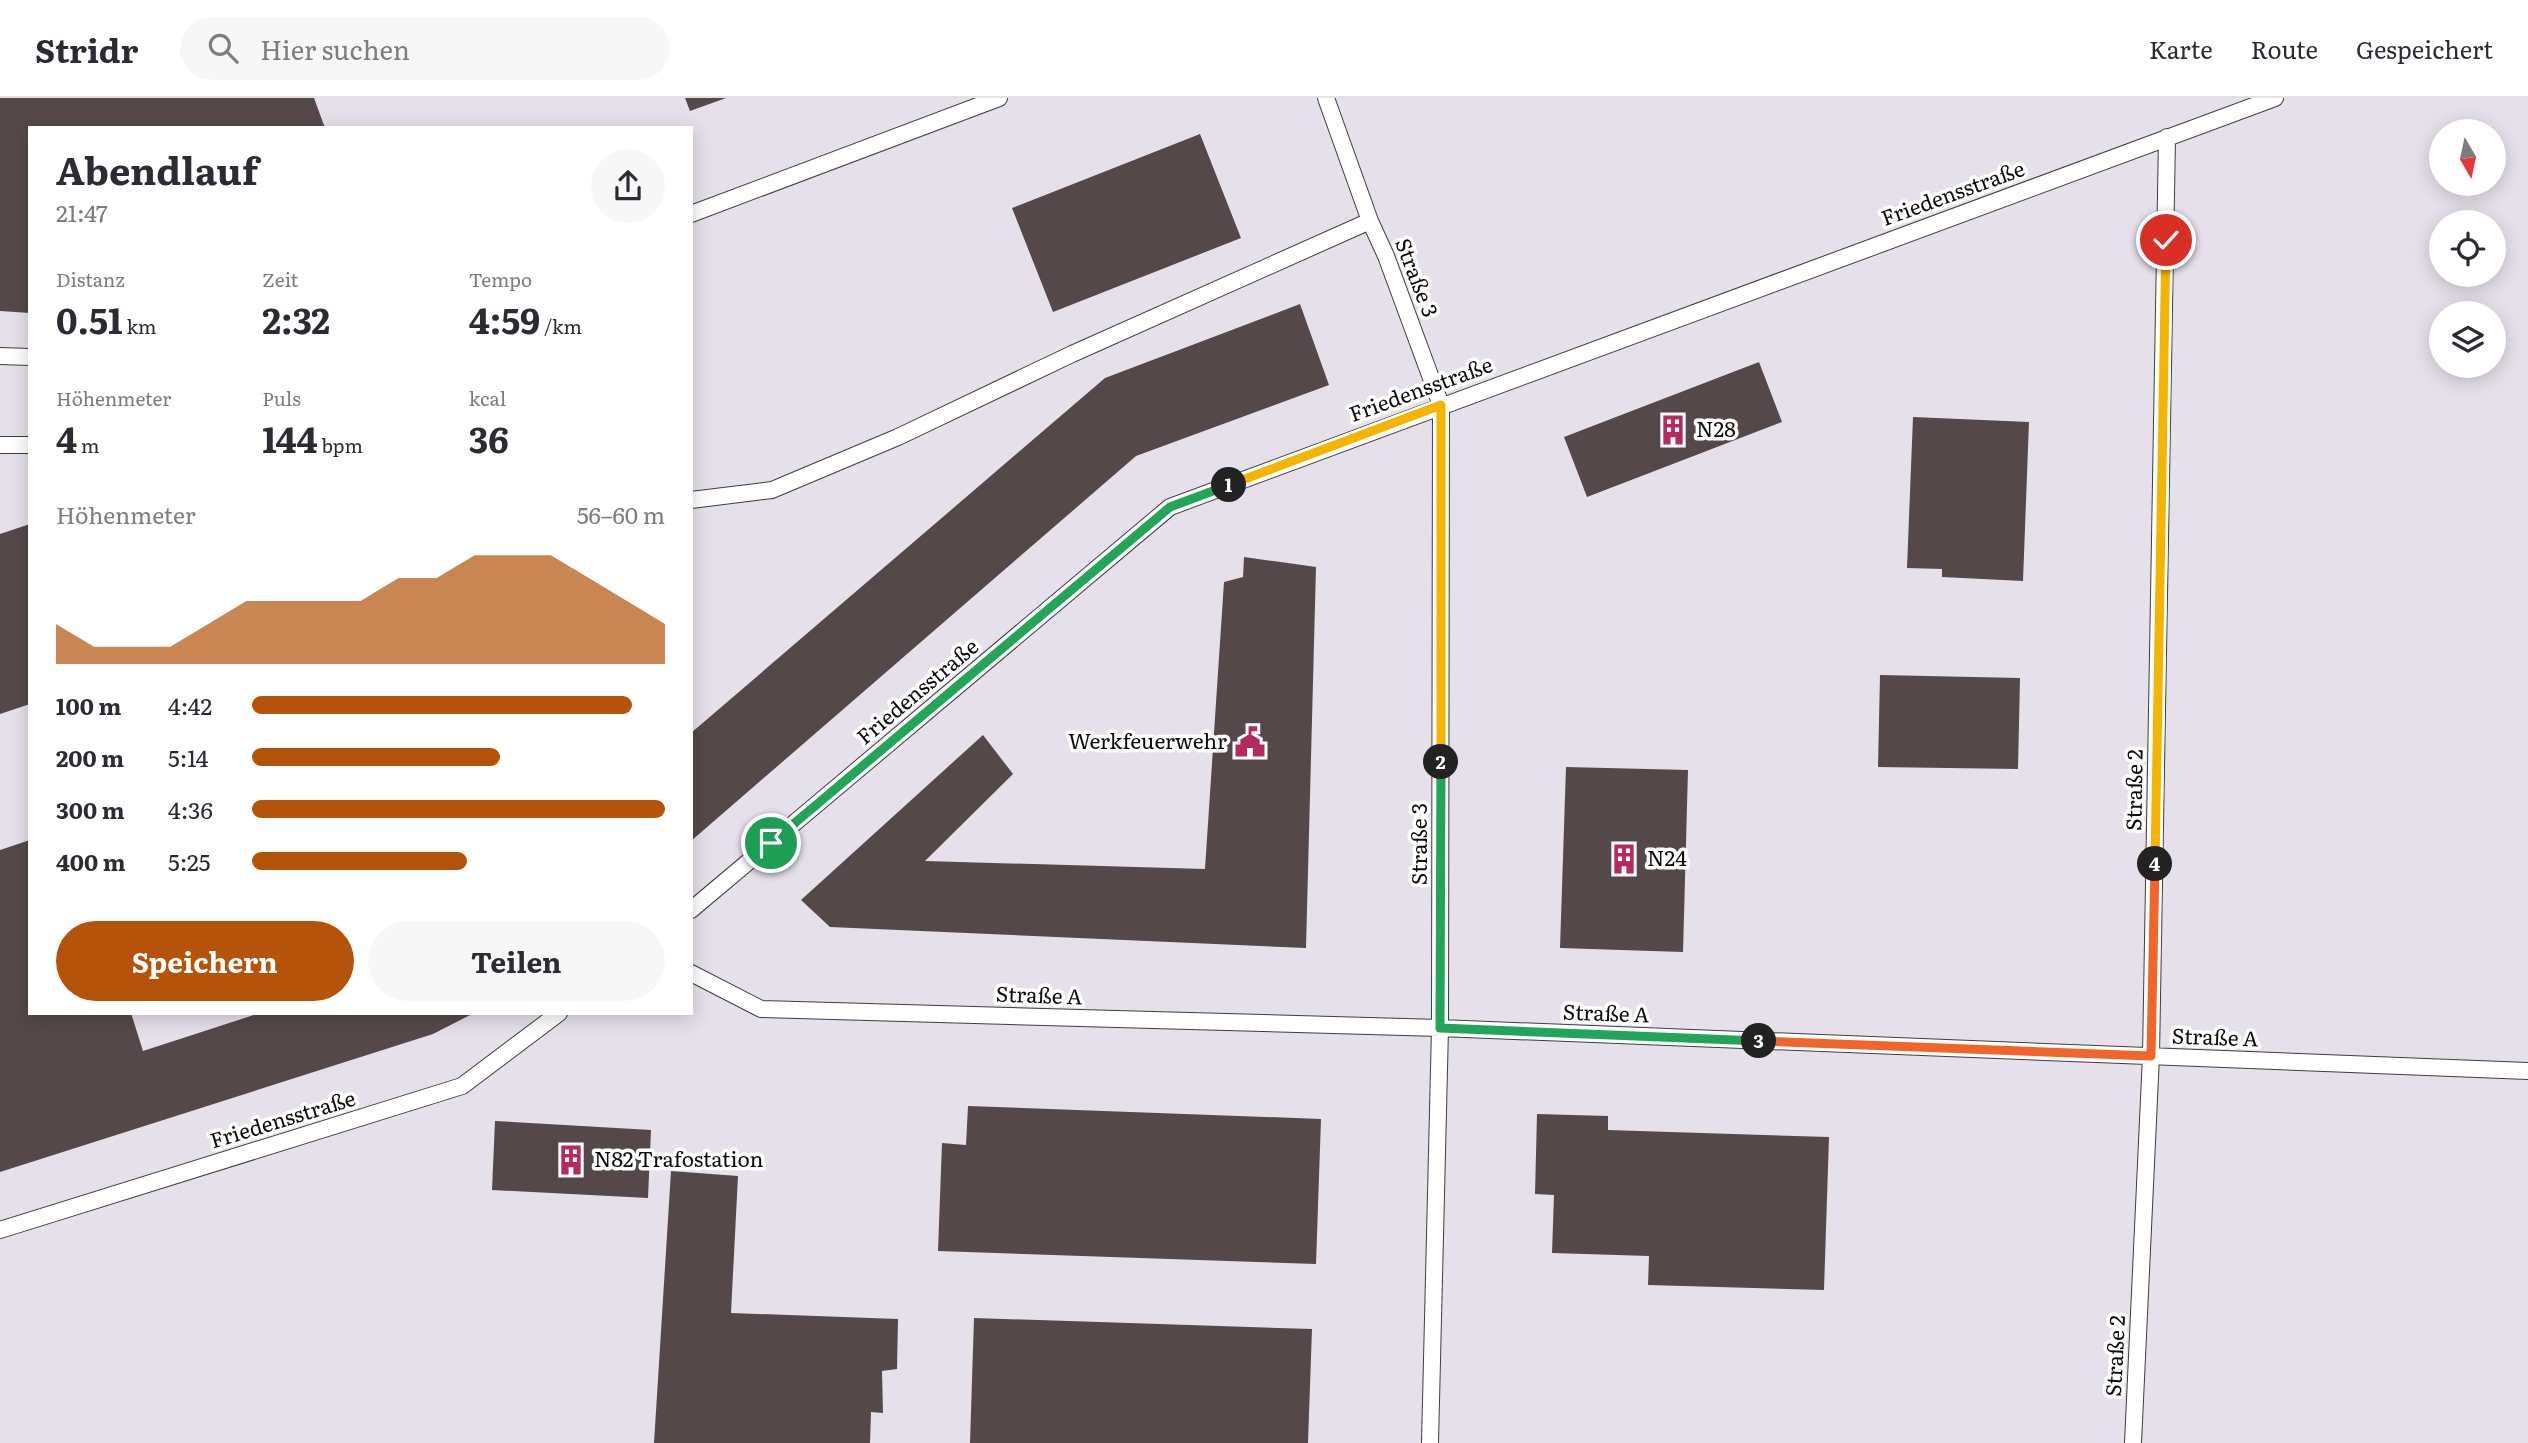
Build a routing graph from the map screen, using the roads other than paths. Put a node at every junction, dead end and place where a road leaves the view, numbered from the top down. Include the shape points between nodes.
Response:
1 (999, 98) edge
2 (1326, 98) edge
3 (2275, 98) edge
4 (2167, 137) junction
5 (693, 213) edge
6 (1370, 221) junction
7 (0, 356) edge
8 (28, 357) edge
9 (1441, 405) junction
10 (0, 445) edge
11 (28, 445) edge
12 (693, 500) edge
13 (693, 908) edge
14 (693, 974) edge
15 (556, 1015) edge
16 (1440, 1028) junction
17 (2151, 1056) junction
18 (2528, 1071) edge
19 (0, 1230) edge
20 (1430, 1443) edge
21 (2133, 1443) edge

1 - 5 lane
2 - 6 lane, Straße 3
3 - 4 lane, Friedensstraße
4 - 9 lane, Friedensstraße
4 - 17 lane, Straße 2
6 - 9 lane, Straße 3
6 - 12 lane via 772,490
7 - 8 lane
9 - 13 lane, Friedensstraße via 1170,507
9 - 16 lane, Straße 3
10 - 11 lane
14 - 16 lane, Straße A via 761,1009
15 - 19 lane, Friedensstraße via 462,1086
16 - 17 lane, Straße A
16 - 20 lane, Straße 3
17 - 18 lane, Straße A
17 - 21 lane, Straße 2

